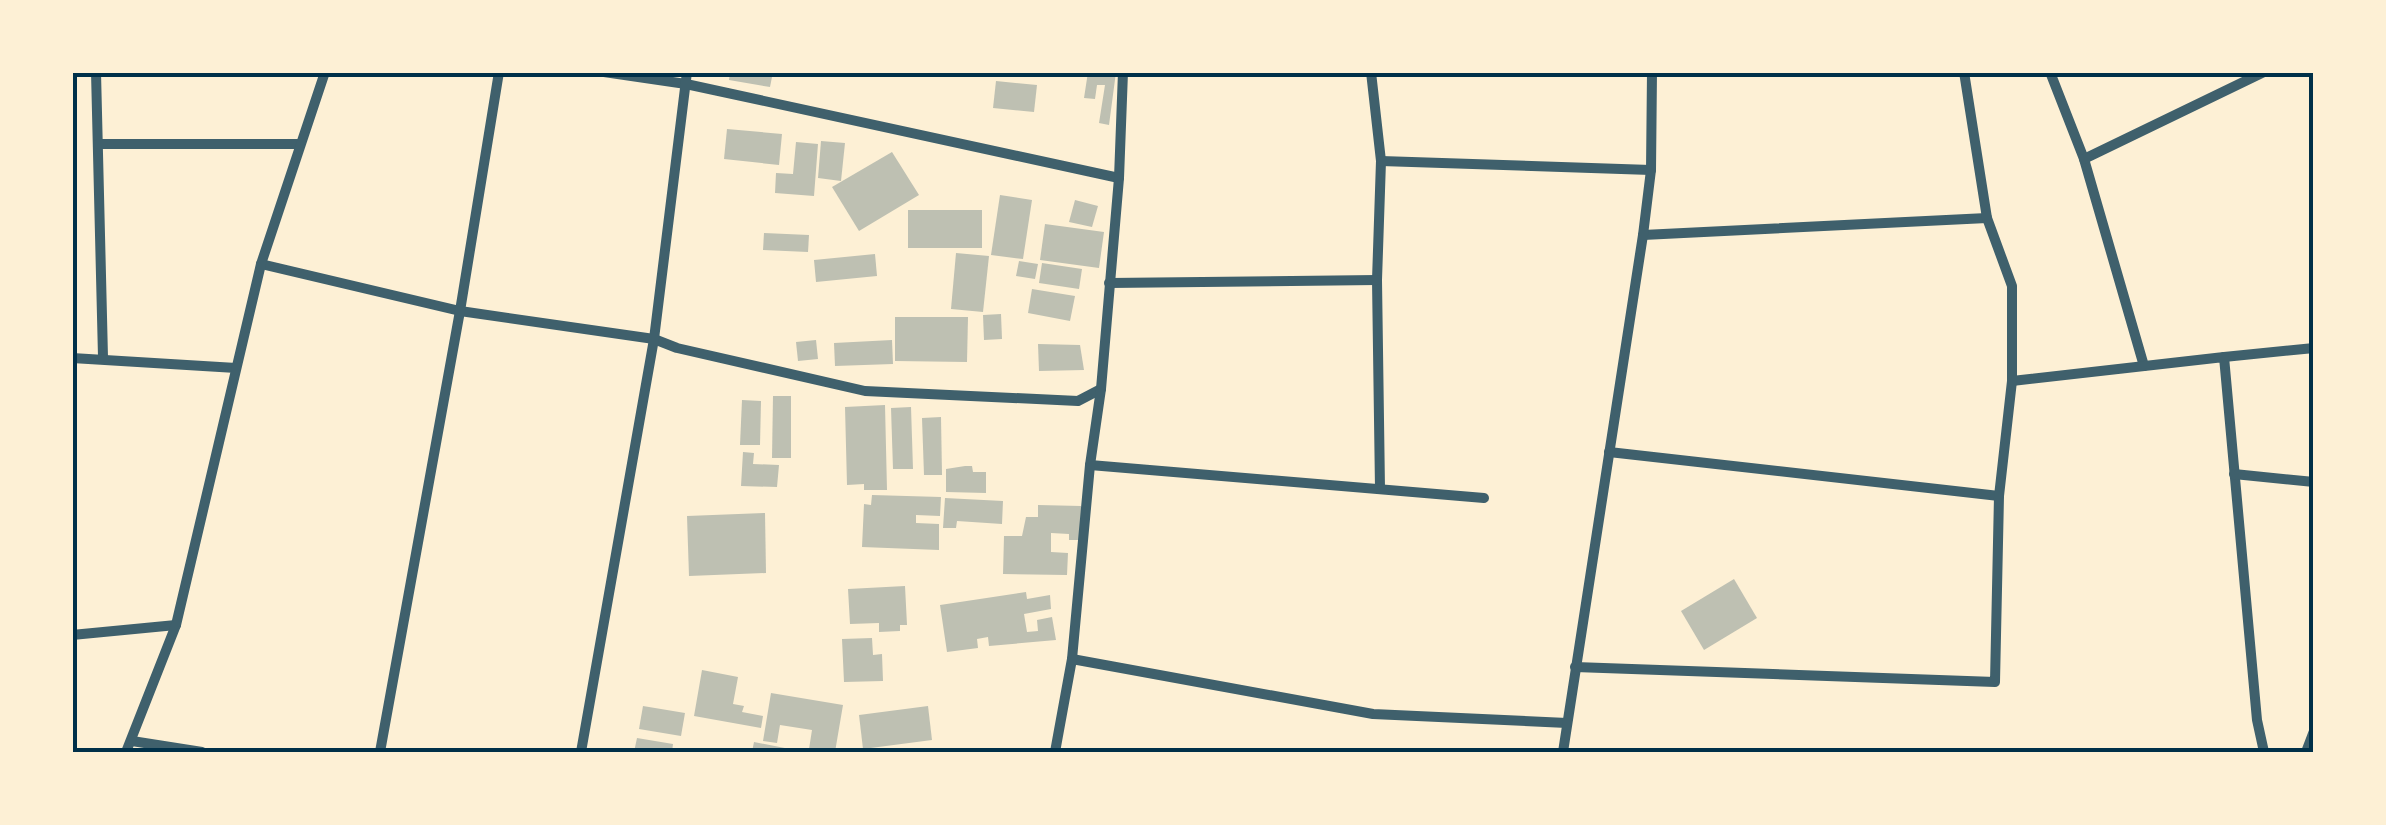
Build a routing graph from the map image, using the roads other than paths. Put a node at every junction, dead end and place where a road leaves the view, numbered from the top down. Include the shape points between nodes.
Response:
1 (96, 72) edge
2 (326, 72) edge
3 (499, 72) edge
4 (604, 72) edge
5 (1122, 72) edge
6 (1371, 72) edge
7 (1652, 72) edge
8 (1964, 72) edge
9 (2050, 72) edge
10 (2264, 72) edge
11 (686, 78) edge
12 (98, 144) junction
13 (300, 144) junction
14 (2084, 159) junction
15 (1381, 161) junction
16 (1651, 170) junction
17 (1118, 178) junction
18 (1987, 218) junction
19 (1644, 235) junction
20 (260, 264) junction
21 (1377, 280) junction
22 (1109, 283) junction
23 (460, 310) junction
24 (654, 340) junction
25 (2314, 348) edge
26 (104, 357) junction
27 (2224, 357) junction
28 (72, 358) edge
29 (2144, 366) junction
30 (236, 368) junction
31 (2012, 381) junction
32 (1102, 390) junction
33 (1609, 452) junction
34 (1090, 465) junction
35 (2234, 474) junction
36 (2314, 482) edge
37 (1380, 489) junction
38 (1999, 496) junction
39 (1484, 498) dead end
40 (176, 625) junction
41 (72, 635) edge
42 (1072, 659) junction
43 (1575, 667) junction
44 (1568, 723) junction
45 (2314, 731) edge
46 (132, 741) junction
47 (126, 752) edge
48 (202, 752) edge
49 (380, 752) edge
50 (581, 752) edge
51 (1055, 752) edge
52 (1564, 752) edge
53 (2264, 752) edge
54 (2306, 752) edge

1 - 12 street
2 - 13 street
3 - 23 street
4 - 11 street
5 - 17 street
6 - 15 street
7 - 16 street
8 - 18 street
9 - 14 street
10 - 14 street
11 - 17 street
11 - 24 street
12 - 13 street
12 - 26 street
13 - 20 street
14 - 29 street
15 - 16 street
15 - 21 street
16 - 19 street
17 - 22 street
18 - 19 street
18 - 31 street via 2012,286
19 - 33 street
20 - 23 street
20 - 30 street
21 - 22 street
21 - 37 street
22 - 32 street
23 - 24 street
23 - 49 street
24 - 32 street via 865,391 1078,400
24 - 50 street
25 - 27 street
26 - 28 street
26 - 30 street
27 - 29 street
27 - 35 street
29 - 31 street
30 - 40 street
31 - 38 street
32 - 34 street
33 - 38 street
33 - 43 street
34 - 37 street
34 - 42 street
35 - 36 street
35 - 53 street
37 - 39 street
38 - 43 street via 1995,682
40 - 41 street
40 - 46 street
42 - 44 street via 1373,714
42 - 51 street
43 - 44 street
44 - 52 street
45 - 54 street
46 - 47 street
46 - 48 street

